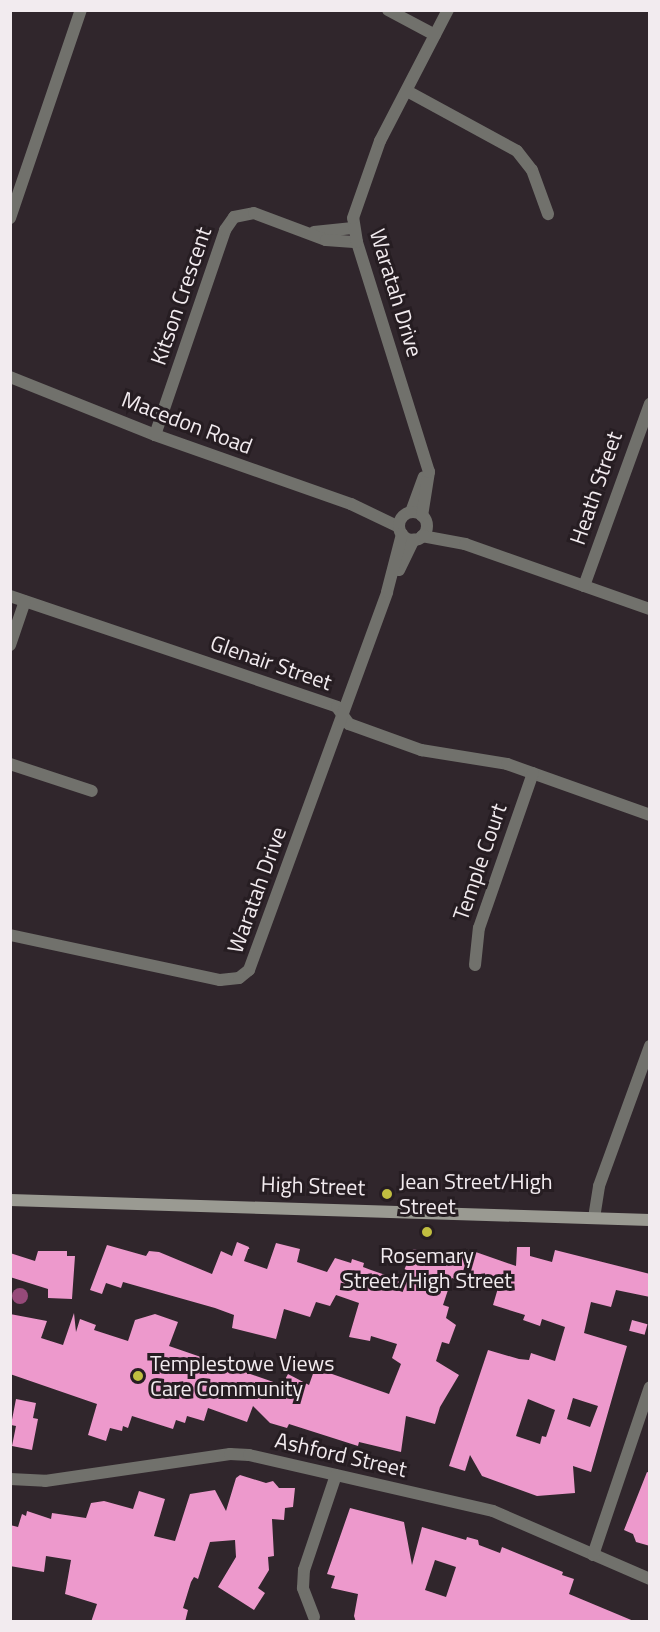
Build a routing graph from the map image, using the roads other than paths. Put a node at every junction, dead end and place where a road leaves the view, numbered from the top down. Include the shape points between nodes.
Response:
1 (81, 10) edge
2 (388, 10) edge
3 (448, 10) edge
4 (435, 35) junction
5 (407, 91) junction
6 (548, 214) dead end
7 (10, 218) edge
8 (353, 228) junction
9 (313, 232) junction
10 (357, 242) junction
11 (10, 377) edge
12 (650, 404) edge
13 (155, 435) junction
14 (351, 504) junction
15 (417, 524) junction
16 (401, 530) junction
17 (584, 586) junction
18 (387, 592) junction
19 (10, 596) edge
20 (25, 601) junction
21 (650, 609) edge
22 (10, 645) edge
23 (343, 716) junction
24 (10, 764) edge
25 (533, 773) junction
26 (92, 791) dead end
27 (650, 815) edge
28 (10, 935) edge
29 (475, 965) dead end
30 (650, 1046) edge
31 (10, 1200) edge
32 (594, 1218) junction
33 (650, 1220) edge
34 (650, 1388) edge
35 (336, 1475) junction
36 (10, 1479) edge
37 (593, 1555) junction
38 (650, 1579) edge
39 (314, 1617) dead end

1 - 7 street
2 - 4 street
3 - 4 street, Waratah Drive
4 - 5 street, Waratah Drive
5 - 6 street via 517,151 532,170
5 - 8 street, Waratah Drive via 374,156 354,210
8 - 9 street, Kitson Crescent
8 - 10 street, Waratah Drive
9 - 10 street, Kitson Crescent via 326,240
9 - 13 street, Kitson Crescent via 254,213 239,214 229,223
10 - 15 street, Waratah Drive via 427,461 430,481
11 - 13 street, Macedon Road
12 - 17 street, Heath Street
13 - 14 street, Macedon Road
14 - 15 street, Macedon Road
14 - 16 street, Macedon Road
15 - 16 street, Macedon Road
15 - 16 street, Waratah Drive
15 - 17 street, Macedon Road
15 - 18 street, Waratah Drive
16 - 18 street, Waratah Drive
17 - 21 street, Macedon Road
18 - 23 street, Waratah Drive
19 - 20 street, Glenair Street
20 - 22 street
20 - 23 street, Glenair Street via 337,707
23 - 25 street, Glenair Street via 349,724 421,750 498,762
23 - 28 street, Waratah Drive via 252,966 239,978 220,980
24 - 26 street
25 - 27 street, Glenair Street
25 - 29 street, Temple Court via 479,928
30 - 32 street via 599,1186
31 - 32 main road, High Street
32 - 33 main road, High Street
34 - 37 street
35 - 36 street, Ashford Street via 239,1453 45,1481
35 - 37 street, Ashford Street via 493,1512
35 - 39 street via 304,1570 303,1588
37 - 38 street, Ashford Street

